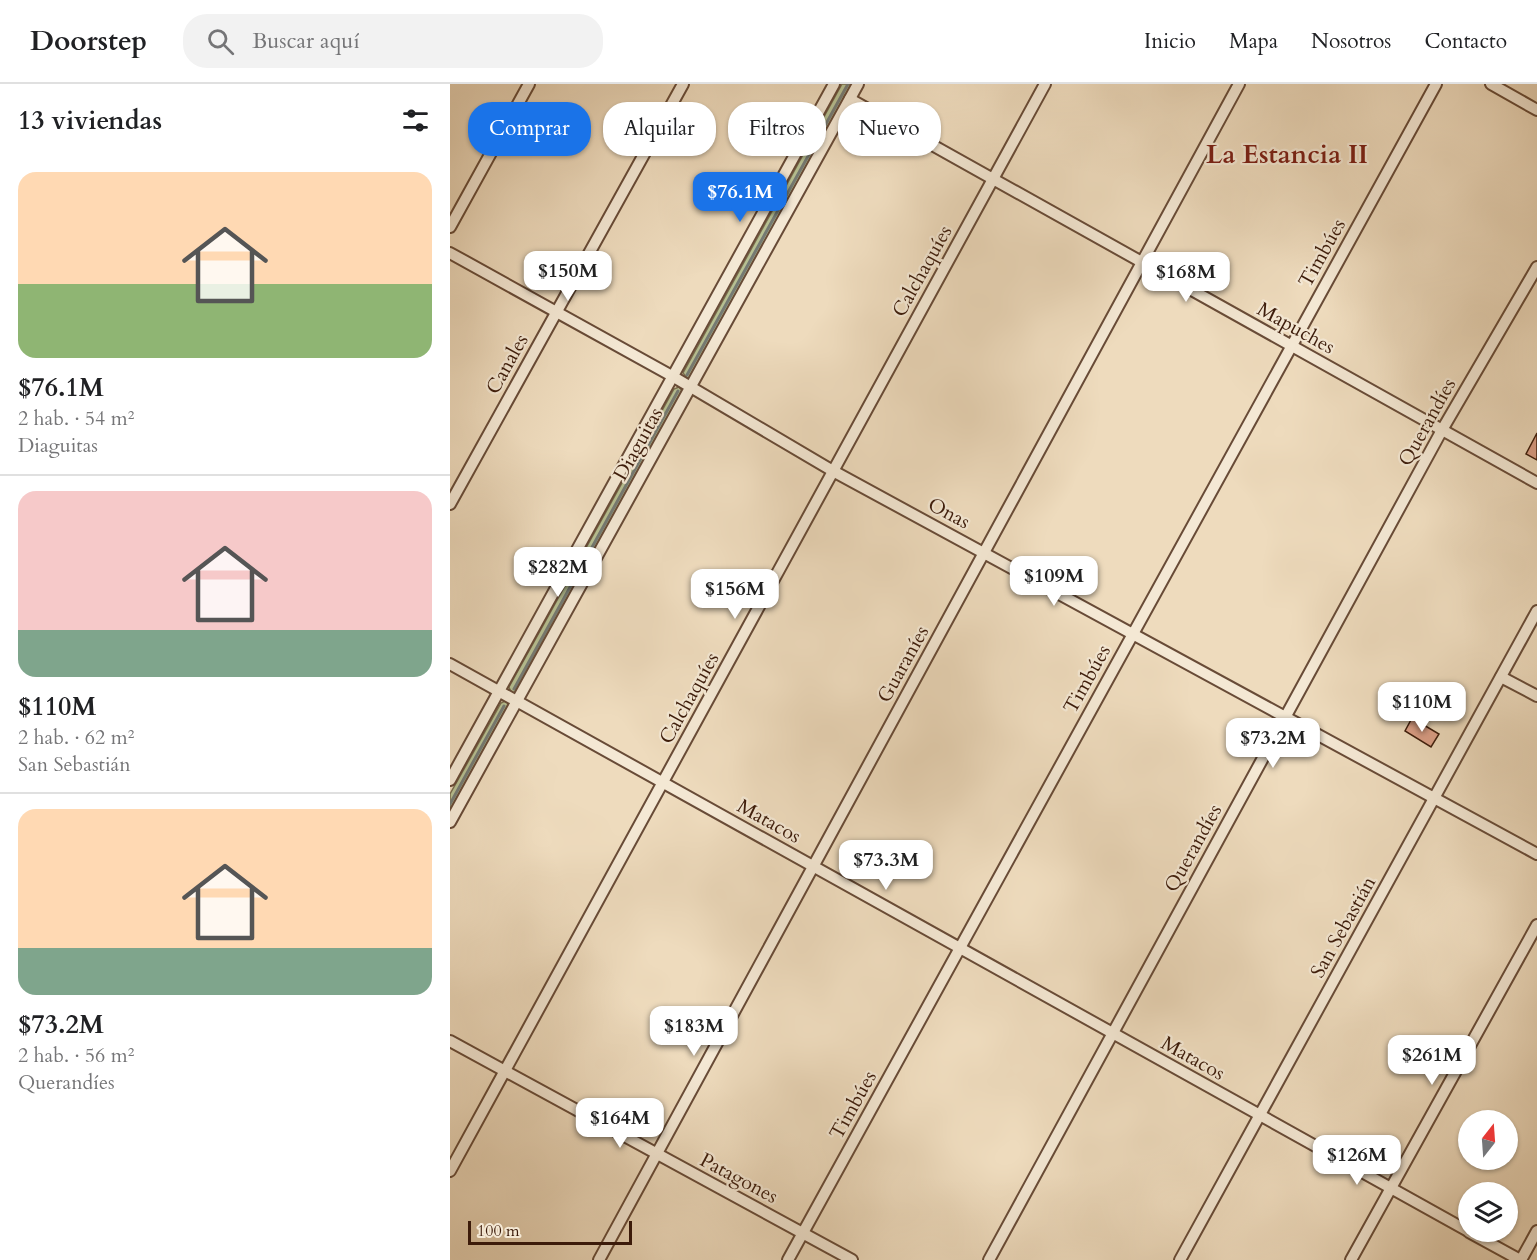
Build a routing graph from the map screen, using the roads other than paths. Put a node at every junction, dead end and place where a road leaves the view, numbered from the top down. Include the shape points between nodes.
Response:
1 (529, 84) edge
2 (683, 84) edge
3 (858, 84) edge
4 (1045, 84) edge
5 (1239, 84) edge
6 (1436, 84) edge
7 (1491, 84) edge
8 (829, 86) edge
9 (850, 99) junction
10 (1537, 110) edge
11 (993, 179) junction
12 (450, 227) edge
13 (450, 253) edge
14 (1142, 262) junction
15 (1537, 267) edge
16 (556, 312) junction
17 (1292, 346) junction
18 (672, 376) junction
19 (690, 388) junction
20 (1442, 430) junction
21 (833, 471) junction
22 (1537, 483) edge
23 (450, 504) edge
24 (984, 553) junction
25 (1537, 611) edge
26 (1133, 633) junction
27 (450, 664) edge
28 (1501, 676) junction
29 (499, 690) junction
30 (1537, 696) edge
31 (517, 701) junction
32 (1286, 716) junction
33 (450, 780) edge
34 (663, 782) junction
35 (1434, 798) junction
36 (450, 822) edge
37 (1537, 854) edge
38 (813, 867) junction
39 (1537, 925) edge
40 (959, 949) junction
41 (1112, 1034) junction
42 (450, 1041) edge
43 (505, 1071) junction
44 (1259, 1116) junction
45 (657, 1154) junction
46 (450, 1171) edge
47 (1391, 1188) junction
48 (1458, 1225) edge
49 (1537, 1231) edge
50 (803, 1233) junction
51 (1489, 1242) edge
52 (599, 1260) edge
53 (788, 1260) edge
54 (852, 1260) edge
55 (989, 1260) edge
56 (1180, 1260) edge
57 (1351, 1260) edge
58 (1521, 1260) edge

1 - 12 street
2 - 16 street, Canales
3 - 9 street, Diaguitas
4 - 11 street, Calchaquíes
5 - 14 street, Guaraníes
6 - 17 street, Timbúes
7 - 10 street
8 - 18 street, Diaguitas
9 - 11 street, Mapuches
9 - 19 street, Diaguitas
11 - 14 street, Mapuches
11 - 21 street, Calchaquíes
13 - 16 street, Onas
14 - 17 street, Mapuches
14 - 24 street, Guaraníes
15 - 20 street, Querandíes
16 - 18 street, Onas
16 - 23 street, Canales
17 - 20 street, Mapuches
17 - 26 street, Timbúes
18 - 19 street, Onas
18 - 29 street, Diaguitas
19 - 21 street, Onas
19 - 31 street, Diaguitas
20 - 22 street, Mapuches
20 - 32 street, Querandíes
21 - 24 street, Onas
21 - 34 street, Calchaquíes
24 - 26 street, Onas
24 - 38 street, Guaraníes
25 - 28 street, San Sebastián
26 - 32 street, Onas
26 - 40 street, Timbúes
27 - 29 street, Matacos
28 - 30 street
28 - 35 street, San Sebastián
29 - 31 street, Matacos
29 - 33 street, Diaguitas
31 - 34 street, Matacos
31 - 36 street, Diaguitas
32 - 35 street, Onas
32 - 41 street, Querandíes
34 - 38 street, Matacos
34 - 43 street, Calchaquíes
35 - 37 street, Onas
35 - 44 street, San Sebastián
38 - 40 street, Matacos
38 - 45 street, Guaraníes
39 - 47 street
40 - 41 street, Matacos
40 - 50 street, Timbúes
41 - 44 street, Matacos
41 - 55 street, Querandíes
42 - 43 street, Patagones
43 - 45 street, Patagones
43 - 46 street, Calchaquíes
44 - 47 street, Matacos
44 - 56 street, San Sebastián
45 - 50 street, Patagones
45 - 52 street, Guaraníes
47 - 48 street, Matacos
47 - 57 street
49 - 58 street
50 - 53 street, Timbúes
50 - 54 street, Patagones
51 - 58 street, Matacos

